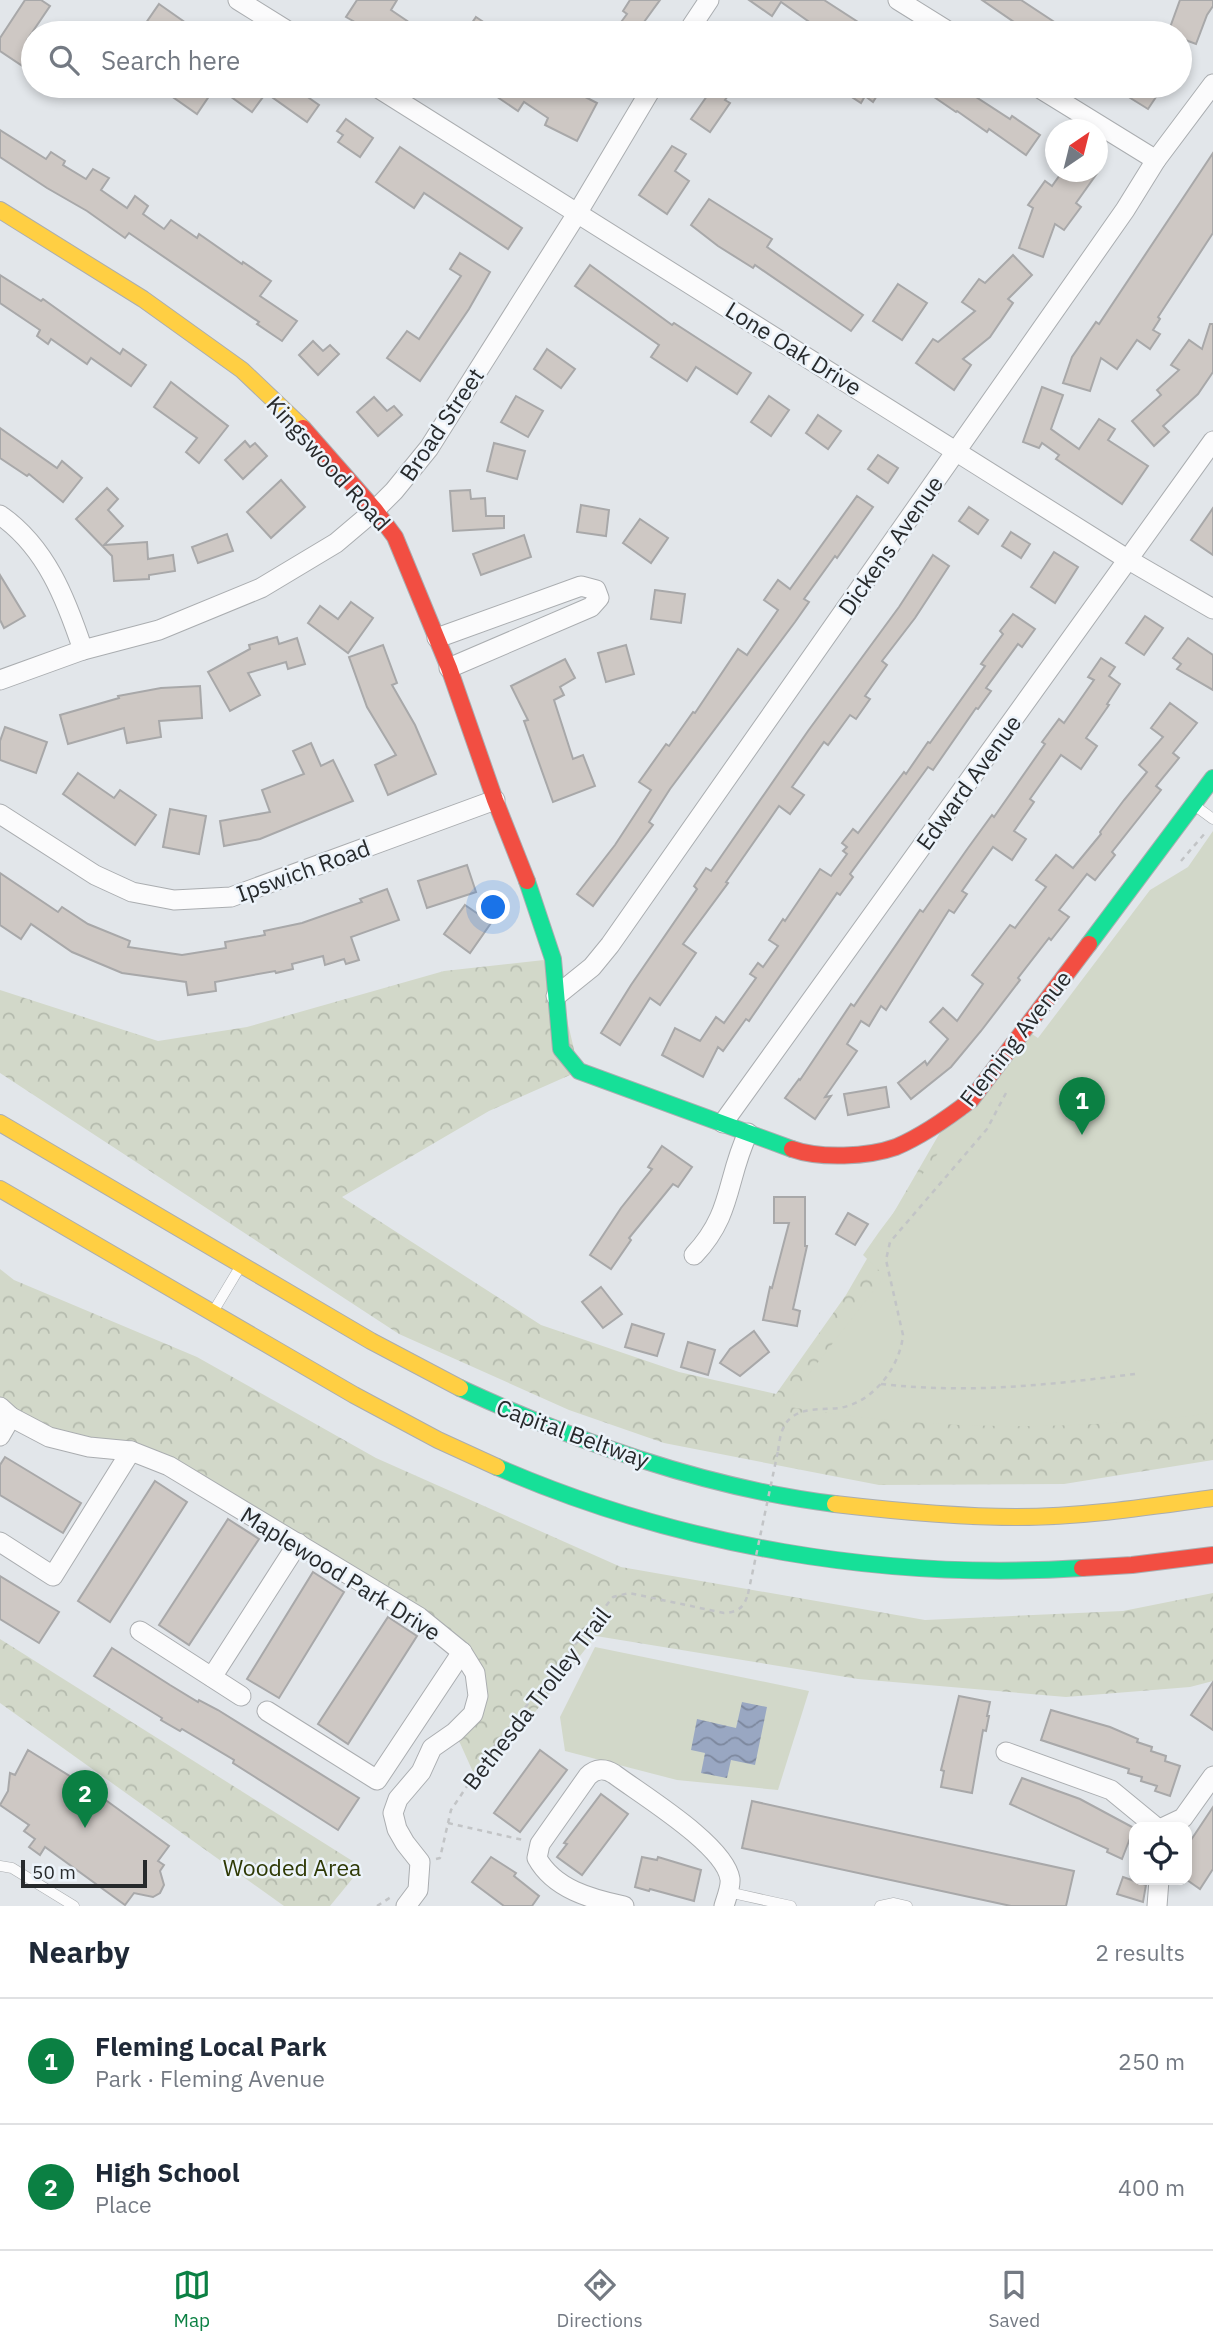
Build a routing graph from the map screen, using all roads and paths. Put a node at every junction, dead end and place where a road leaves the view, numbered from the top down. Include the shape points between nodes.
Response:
1 (238, 0) edge
2 (709, 0) edge
3 (898, 0) edge
4 (272, 21) edge
5 (695, 21) edge
6 (932, 21) edge
7 (1213, 84) edge
8 (394, 98) edge
9 (646, 98) edge
10 (1055, 98) edge
11 (1156, 160) junction
12 (0, 210) edge
13 (578, 212) junction
14 (1213, 441) edge
15 (957, 450) junction
16 (375, 510) junction
17 (0, 515) edge
18 (1127, 559) junction
19 (1213, 609) edge
20 (437, 638) junction
21 (83, 650) junction
22 (449, 668) junction
23 (0, 680) edge
24 (1213, 778) edge
25 (495, 800) junction
26 (1193, 804) junction
27 (0, 814) edge
28 (1211, 824) edge
29 (1173, 866) dead end
30 (556, 996) junction
31 (1007, 1091) dead end
32 (0, 1122) edge
33 (723, 1123) junction
34 (748, 1133) junction
35 (0, 1189) edge
36 (694, 1255) dead end
37 (241, 1265) junction
38 (212, 1313) junction
39 (1135, 1374) dead end
40 (881, 1384) junction
41 (6, 1412) edge
42 (0, 1436) edge
43 (131, 1451) junction
44 (1213, 1498) edge
45 (0, 1542) edge
46 (298, 1543) junction
47 (1213, 1555) edge
48 (140, 1631) dead end
49 (462, 1653) junction
50 (212, 1677) junction
51 (241, 1696) dead end
52 (267, 1711) dead end
53 (1006, 1752) dead end
54 (1213, 1776) edge
55 (1150, 1822) edge
56 (1175, 1822) edge
57 (448, 1823) junction
58 (540, 1844) junction
59 (420, 1862) junction
60 (0, 1866) edge
61 (1159, 1885) edge
62 (407, 1896) edge
63 (726, 1899) edge
64 (74, 1906) edge
65 (377, 1906) edge
66 (624, 1906) edge
67 (792, 1906) edge
68 (880, 1906) edge
69 (907, 1906) edge
70 (1157, 1906) edge

1 - 4 street
2 - 5 street
3 - 6 street
7 - 11 street, Dickens Avenue
8 - 13 street, Lone Oak Drive
9 - 13 street, Broad Street
10 - 11 street
11 - 15 street, Dickens Avenue
12 - 16 main road, Kingswood Road via 143,299 242,370 296,419
13 - 15 street, Lone Oak Drive
13 - 16 street, Broad Street via 429,448
14 - 18 street, Edward Avenue
15 - 18 street, Lone Oak Drive
15 - 30 street, Dickens Avenue via 610,945 592,967
16 - 20 main road, Kingswood Road via 395,537
16 - 21 street, Broad Street via 336,543 261,588 159,630
17 - 21 street via 36,548 66,599
18 - 19 street, Lone Oak Drive
18 - 33 street, Edward Avenue
20 - 22 main road, Kingswood Road
20 - 22 street via 581,586 596,590 600,598 592,607
21 - 23 street, Broad Street
22 - 25 main road, Kingswood Road
24 - 26 main road, Fleming Avenue
25 - 27 street, Ipswich Road via 231,897 174,900 132,892 95,875
25 - 30 main road, Kingswood Road via 553,959
26 - 28 lane
26 - 34 main road, Fleming Avenue via 971,1100 949,1117 895,1147 842,1157 797,1151
28 - 29 path
30 - 33 main road, Fleming Avenue via 561,1049 579,1071
31 - 40 path, Bethesda Trolley Trail via 987,1129 890,1242 886,1260 903,1335 897,1360
32 - 37 main road, Capital Beltway
33 - 34 main road, Fleming Avenue
34 - 36 street via 720,1220
35 - 38 main road
37 - 38 lane
37 - 44 main road, Capital Beltway via 443,1381 520,1416 587,1442 735,1485 874,1509 948,1516 1089,1514
38 - 47 main road via 342,1389 495,1466 643,1520 715,1538 863,1563 1019,1573 1158,1564
39 - 40 path via 1036,1387 931,1389
40 - 57 path, Bethesda Trolley Trail, bridge via 843,1407 805,1411 786,1422 744,1606 731,1612 629,1593 613,1597 492,1749 451,1810
41 - 42 street
41 - 43 street, Maplewood Park Drive via 49,1437
43 - 45 street via 53,1576
43 - 46 street, Maplewood Park Drive via 169,1466
46 - 49 street, Maplewood Park Drive via 419,1617
46 - 50 street
48 - 50 street
49 - 52 street via 377,1780
49 - 59 street, Maplewood Park Drive via 475,1673 478,1696 472,1714 432,1748 393,1813 397,1829
50 - 51 street
53 - 55 street via 1111,1790
54 - 56 street via 1183,1818
57 - 58 path
57 - 59 path, Bethesda Trolley Trail via 440,1858
58 - 63 street via 588,1776 597,1770 609,1771 706,1842 730,1880
58 - 66 street via 537,1858 544,1871 595,1900
59 - 62 street
60 - 64 lane via 12,1868
61 - 70 street
62 - 65 path
63 - 67 lane
68 - 69 lane

